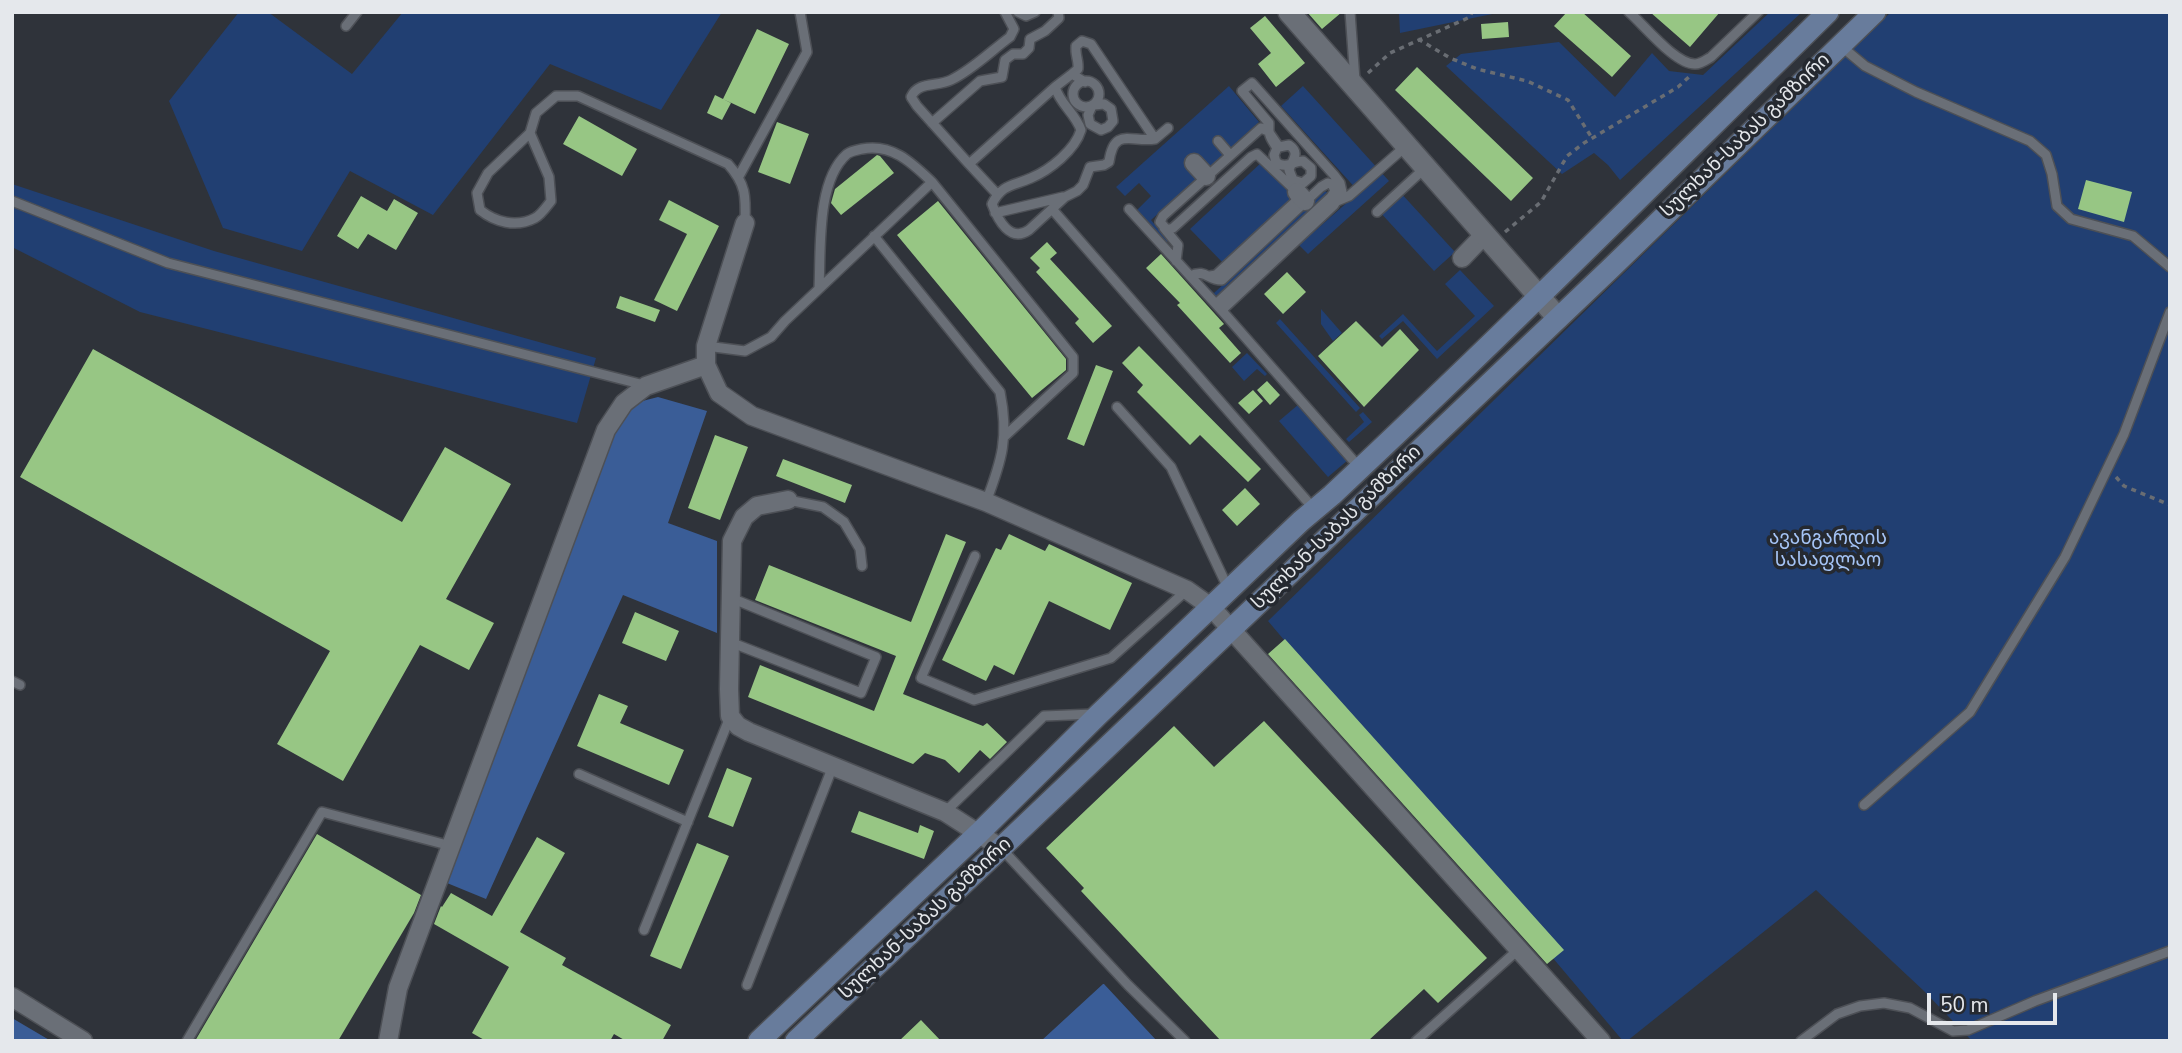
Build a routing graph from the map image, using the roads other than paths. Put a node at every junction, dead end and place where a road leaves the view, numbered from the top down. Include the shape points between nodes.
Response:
1 (357, 12) edge
2 (800, 12) edge
3 (1005, 12) edge
4 (1018, 12) edge
5 (1035, 12) edge
6 (1058, 12) edge
7 (1289, 12) edge
8 (1350, 12) edge
9 (1629, 12) edge
10 (1758, 12) edge
11 (1828, 12) edge
12 (1875, 12) edge
13 (346, 26) dead end
14 (1014, 29) junction
15 (1037, 34) junction
16 (1840, 45) junction
17 (1072, 74) junction
18 (1085, 82) junction
19 (1055, 87) junction
20 (1355, 88) junction
21 (932, 123) junction
22 (1168, 128) dead end
23 (1267, 130) junction
24 (530, 133) junction
25 (1155, 139) junction
26 (1218, 141) dead end
27 (1406, 146) junction
28 (1230, 155) junction
29 (970, 164) junction
30 (1426, 168) junction
31 (739, 176) junction
32 (932, 182) junction
33 (998, 194) junction
34 (1065, 197) junction
35 (1301, 197) junction
36 (12, 201) edge
37 (1338, 201) junction
38 (1052, 209) junction
39 (1129, 209) dead end
40 (995, 212) junction
41 (1377, 212) dead end
42 (745, 223) joint
43 (1164, 228) junction
44 (874, 236) junction
45 (1488, 239) junction
46 (1462, 258) dead end
47 (1271, 259) junction
48 (1176, 261) junction
49 (2170, 267) edge
50 (1190, 276) junction
51 (819, 288) junction
52 (1540, 298) junction
53 (1219, 307) junction
54 (2170, 312) edge
55 (1558, 318) junction
56 (706, 346) junction
57 (706, 365) junction
58 (646, 386) junction
59 (1117, 407) dead end
60 (1005, 436) junction
61 (1361, 468) junction
62 (788, 500) joint
63 (986, 502) junction
64 (1315, 511) junction
65 (975, 556) dead end
66 (862, 566) dead end
67 (1187, 590) junction
68 (1229, 590) junction
69 (731, 598) junction
70 (1211, 607) junction
71 (1231, 629) junction
72 (730, 642) junction
73 (1099, 713) junction
74 (730, 716) junction
75 (833, 766) junction
76 (579, 774) dead end
77 (1864, 805) dead end
78 (945, 812) junction
79 (688, 822) junction
80 (979, 833) junction
81 (451, 846) junction
82 (1001, 848) junction
83 (645, 930) dead end
84 (1519, 949) junction
85 (2170, 951) edge
86 (747, 985) dead end
87 (12, 997) edge
88 (83, 1041) edge
89 (187, 1041) edge
90 (388, 1041) edge
91 (759, 1041) edge
92 (796, 1041) edge
93 (1185, 1041) edge
94 (1416, 1041) edge
95 (1601, 1041) edge
96 (1801, 1041) edge

1 - 13 lane
2 - 31 lane via 807,51
3 - 14 lane
4 - 5 lane via 1026,16
6 - 15 lane via 1052,26
7 - 20 street
8 - 20 lane
9 - 10 lane via 1677,57 1694,64 1711,57
11 - 52 main road, სულხან-საბას გამზირი
12 - 16 main road, სულხან-საბას გამზირი
14 - 15 lane
14 - 21 lane via 961,75 912,92 916,106
15 - 21 lane via 1023,54 1006,60 1002,77 980,81
16 - 49 lane via 1865,66 1916,92 2030,141 2046,155 2057,206 2071,219 2133,236
16 - 55 main road, სულხან-საბას გამზირი
17 - 18 lane
17 - 19 lane
17 - 25 lane via 1079,63 1076,46 1082,41 1091,44
18 - 18 lane via 1099,90 1093,106 1082,107 1073,97 1074,89
19 - 29 lane
19 - 33 lane via 1081,130 1075,145 1032,178 1011,184
20 - 27 street
21 - 29 lane
22 - 25 lane
23 - 23 lane via 1279,147 1289,145 1294,150 1292,164 1276,162 1277,148
23 - 28 lane via 1258,129
23 - 37 lane via 1267,120 1242,91 1252,83 1340,183
24 - 24 lane via 549,177 551,201 537,218 515,224 492,219 480,210 477,194 488,173
24 - 31 lane via 536,113 556,96 578,96 728,164
25 - 34 lane via 1125,137 1117,141 1109,162 1090,166 1083,185
26 - 28 lane
27 - 30 street
27 - 37 lane
28 - 43 lane via 1200,170 1163,216
29 - 33 lane
30 - 41 lane
30 - 45 street
31 - 42 lane via 746,195
32 - 44 lane
32 - 51 lane via 907,158 886,150 875,147 848,152 831,174 824,196
32 - 60 lane via 1073,357 1073,373
33 - 40 lane via 992,204
34 - 38 lane
34 - 40 lane
35 - 43 lane via 1255,154 1173,228
35 - 47 lane via 1324,184 1332,184 1335,191
35 - 50 lane via 1216,275
36 - 58 lane via 168,262
37 - 47 lane
38 - 40 lane via 1022,235 1002,226
38 - 64 lane
39 - 48 lane
42 - 56 street
43 - 48 lane via 1178,245
44 - 51 lane
44 - 60 lane via 1000,392
45 - 46 street
45 - 52 street
47 - 53 lane
48 - 50 lane
50 - 53 lane
51 - 56 lane via 771,337 745,351
52 - 55 street
52 - 61 main road, სულხან-საბას გამზირი
53 - 61 lane
54 - 77 lane via 2124,433 2065,557 1970,712
55 - 71 main road, სულხან-საბას გამზირი
56 - 57 street
57 - 58 street
57 - 63 street via 719,393 752,416
58 - 81 street via 624,403 606,430
59 - 68 lane via 1171,467
60 - 63 lane
61 - 64 main road, სულხან-საბას გამზირი
62 - 66 lane via 823,507 844,522 860,549
62 - 69 street via 757,506 740,523 732,541
63 - 67 street
64 - 68 main road, სულხან-საბას გამზირი
65 - 67 lane via 920,678 974,700 1111,657
67 - 70 street
68 - 70 main road, სულხან-საბას გამზირი
69 - 72 street
69 - 72 lane via 876,657 861,694
70 - 71 street
70 - 73 main road, სულხან-საბას გამზირი
71 - 82 main road, სულხან-საბას გამზირი
71 - 84 street
72 - 74 street
73 - 78 lane via 1044,716
73 - 80 main road, სულხან-საბას გამზირი
74 - 75 street via 749,732
74 - 79 lane
75 - 78 street
75 - 86 lane
76 - 79 lane
78 - 80 street
79 - 83 lane
80 - 82 street
80 - 91 main road, სულხან-საბას გამზირი
81 - 89 lane via 322,813
81 - 90 street via 398,988
82 - 92 main road, სულხან-საბას გამზირი
82 - 93 lane
84 - 94 lane
84 - 95 street
85 - 96 lane via 2035,1000 1968,1030 1953,1031 1910,1007 1884,1003 1837,1014
87 - 88 street

